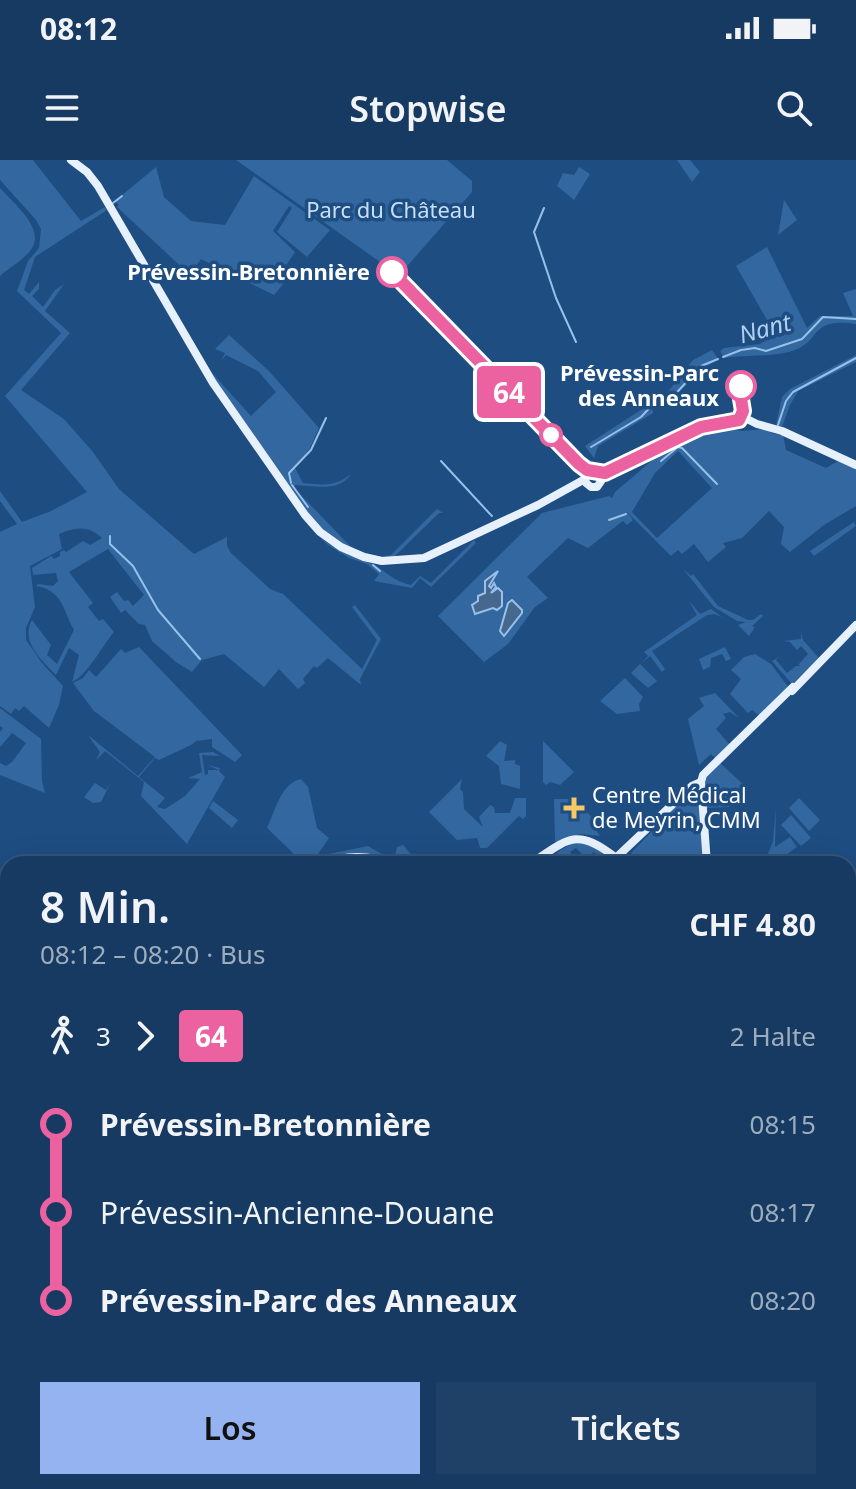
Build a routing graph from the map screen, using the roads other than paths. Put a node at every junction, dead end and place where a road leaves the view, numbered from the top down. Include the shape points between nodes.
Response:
1 (71, 161) edge
2 (856, 465) edge
3 (856, 625) edge
4 (701, 782) junction
5 (542, 856) edge
6 (615, 856) edge
7 (622, 856) edge
8 (706, 856) edge

1 - 2 main road via 100,190 213,383 299,507 333,543 357,555 417,559 452,547 701,427 743,423 782,431
3 - 4 main road
4 - 7 main road
4 - 8 main road
5 - 6 main road via 572,840 586,839

